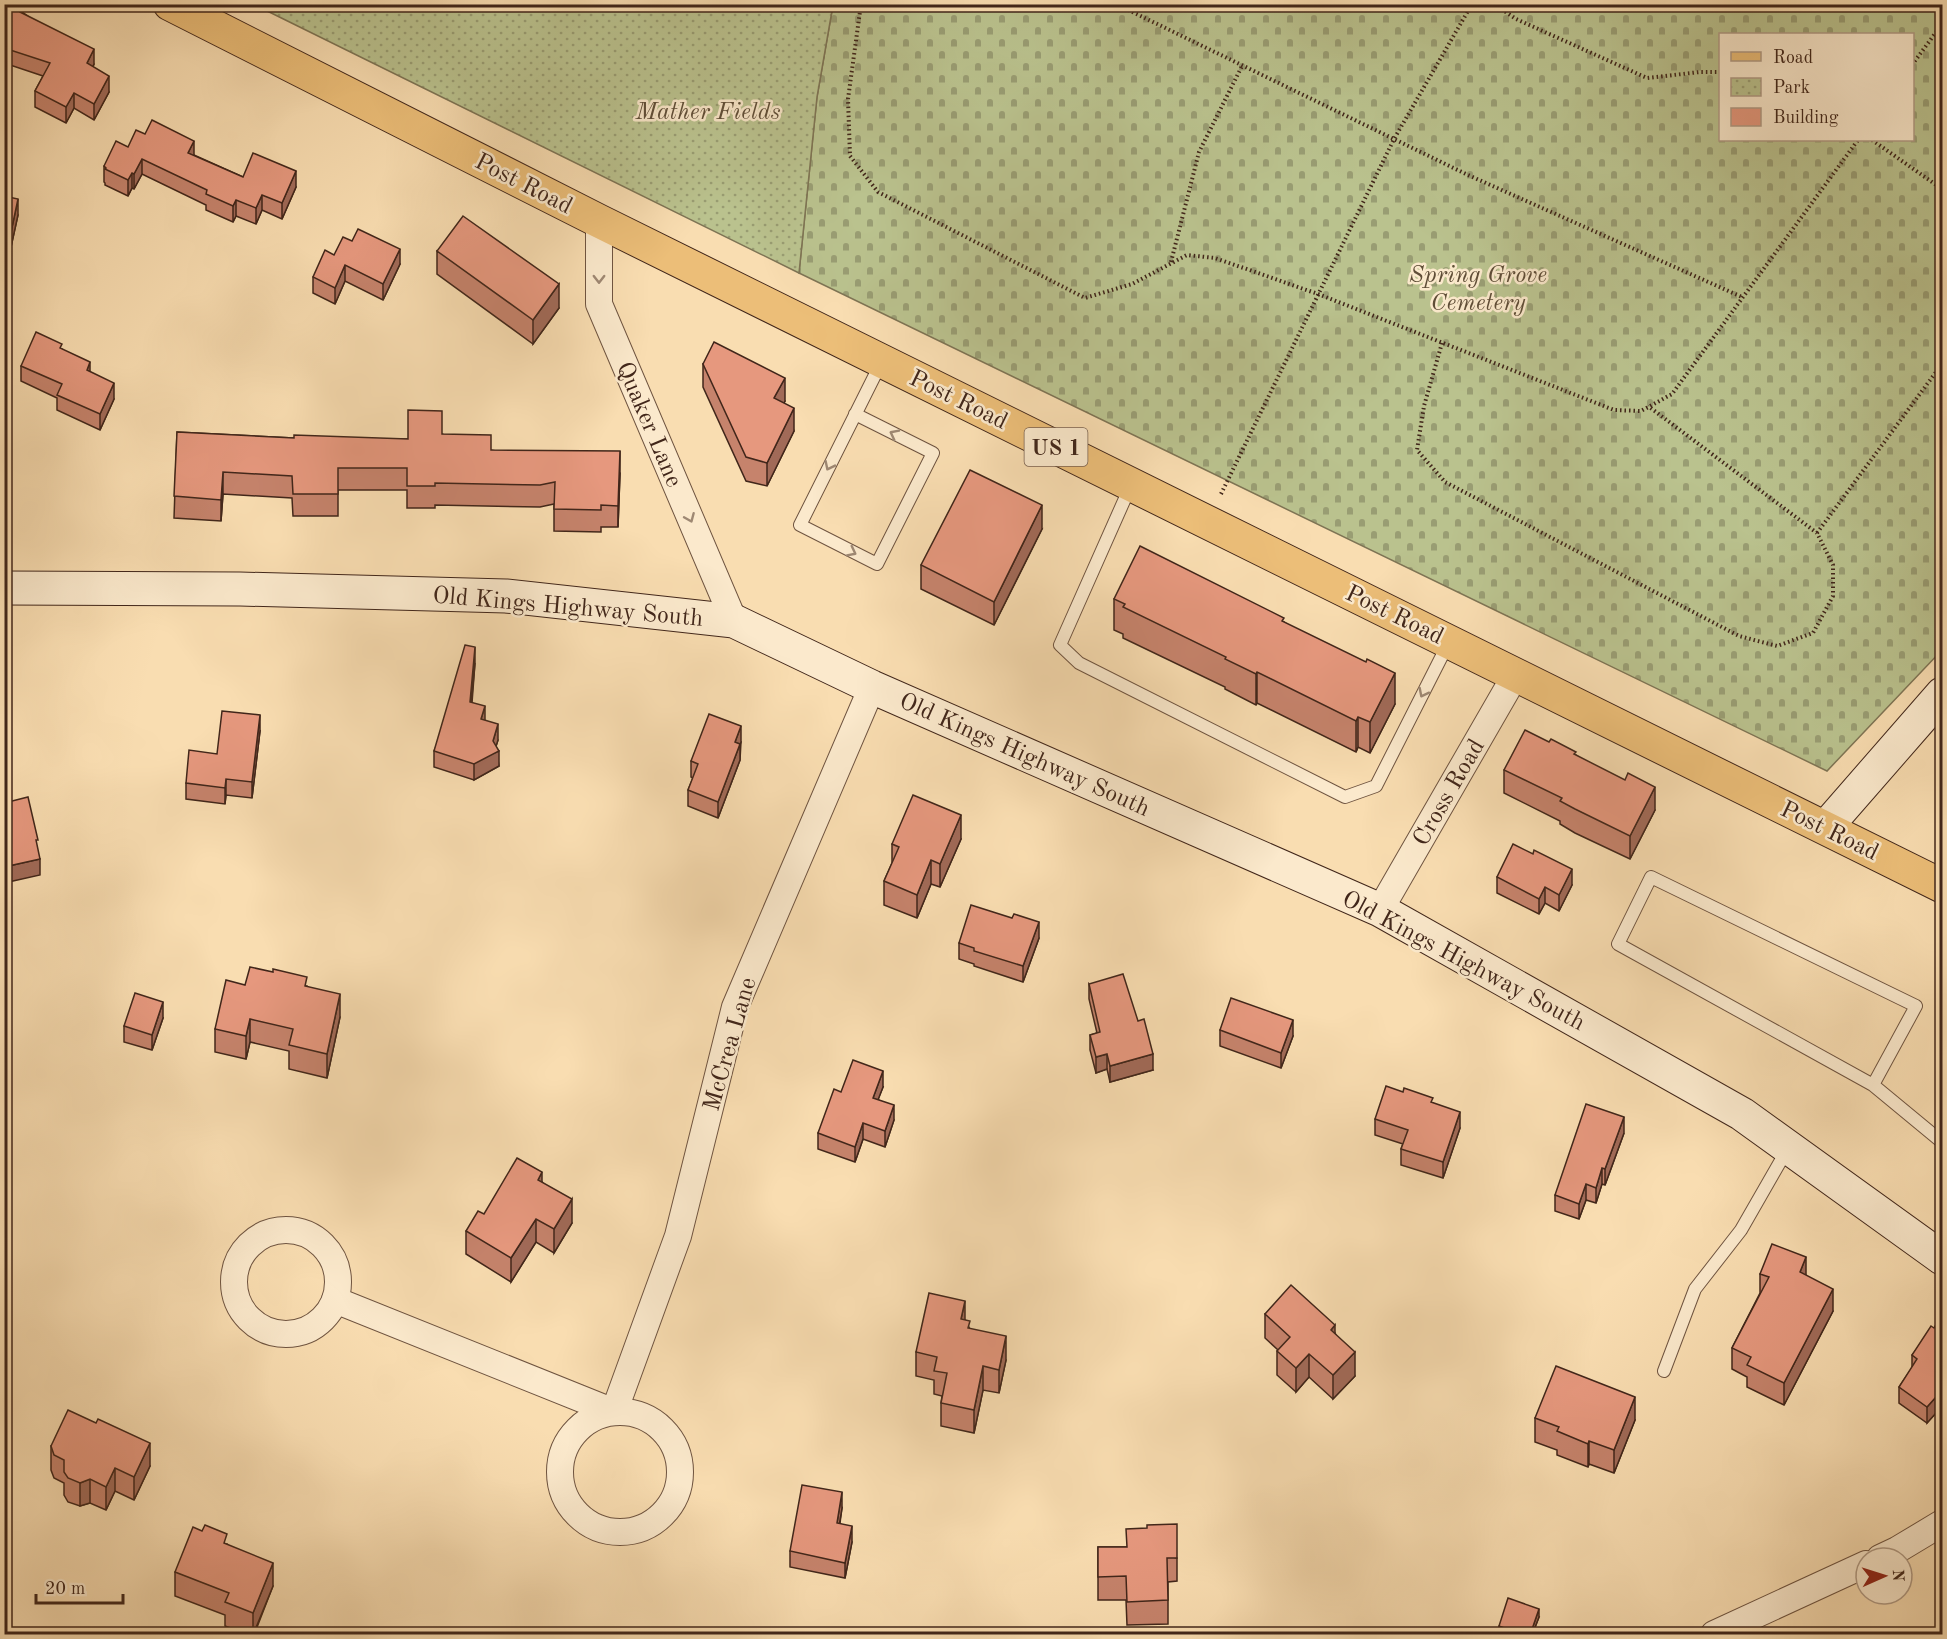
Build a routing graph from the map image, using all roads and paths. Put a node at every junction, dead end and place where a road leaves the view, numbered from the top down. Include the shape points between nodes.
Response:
1 (170, 4) edge
2 (861, 4) edge
3 (1116, 4) edge
4 (1472, 4) edge
5 (1494, 4) edge
6 (1942, 24) edge
7 (1914, 62) edge
8 (1242, 66) junction
9 (1719, 72) edge
10 (1394, 138) junction
11 (1857, 141) edge
12 (1873, 141) edge
13 (1942, 189) edge
14 (599, 221) junction
15 (1170, 262) junction
16 (1318, 294) junction
17 (1742, 297) junction
18 (1442, 343) junction
19 (882, 361) junction
20 (1942, 364) edge
21 (1648, 406) junction
22 (855, 414) junction
23 (1131, 485) junction
24 (1207, 522) junction
25 (1817, 533) junction
26 (4, 588) edge
27 (734, 621) junction
28 (1450, 641) junction
29 (1516, 674) junction
30 (872, 687) junction
31 (1942, 694) edge
32 (1826, 827) junction
33 (1942, 886) edge
34 (1380, 909) junction
35 (1873, 1085) junction
36 (1942, 1142) edge
37 (1789, 1147) junction
38 (1942, 1258) edge
39 (335, 1300) junction
40 (1664, 1371) dead end
41 (614, 1412) junction
42 (1942, 1523) edge
43 (1901, 1546) edge
44 (1854, 1570) edge
45 (1714, 1635) edge

1 - 14 main road, Post Road / US 1
2 - 15 path via 848,99 850,156 878,192 1085,298 1132,284
3 - 8 path
4 - 10 path
5 - 9 path via 1516,19 1647,78
6 - 7 path
8 - 10 path
8 - 15 path via 1199,152
10 - 16 path
10 - 17 path
11 - 17 path
12 - 13 path
14 - 19 main road, Post Road / US 1
14 -> 27 street, Quaker Lane via 599,304
15 - 16 path via 1187,255 1215,258
16 - 18 path
16 - 24 path
17 - 21 path via 1672,394
18 - 21 path via 1614,410 1641,411
18 - 25 path via 1424,406 1417,450 1445,482 1739,636 1777,646 1813,633 1833,596 1833,565
19 - 22 lane
19 - 23 main road, Post Road / US 1
20 - 25 path
21 - 25 path
22 -> 22 lane via 800,525 877,564 933,453
23 - 24 main road, Post Road / US 1
28 -> 23 lane via 1376,786 1345,797 1079,663 1060,645
24 - 28 main road, Post Road / US 1
26 - 27 street, Old Kings Highway South via 240,589 506,597
27 - 30 street, Old Kings Highway South
28 - 29 main road, Post Road / US 1
29 - 32 main road, Post Road / US 1
29 - 34 street, Cross Road
30 - 34 street, Old Kings Highway South
30 - 41 street, McCrea Lane via 735,1007 678,1236
31 - 32 street
32 - 33 main road, Post Road / US 1
34 - 37 street, Old Kings Highway South via 1742,1114
35 - 35 lane via 1618,945 1652,877 1916,1006
35 - 36 lane
37 - 38 street, Old Kings Highway South
37 - 40 lane via 1741,1230 1695,1289
39 - 39 street via 338,1280 333,1260 321,1243 304,1233 284,1230 264,1234 247,1246 237,1264 233,1284 238,1304 250,1320 267,1331 287,1334 308,1329 324,1317
39 - 41 street
41 - 41 street via 592,1419 573,1433 562,1454 561,1486 581,1519 601,1530 625,1533 647,1526 666,1511 677,1491 680,1467 673,1444 658,1426 638,1415
42 - 43 street
44 - 45 street

